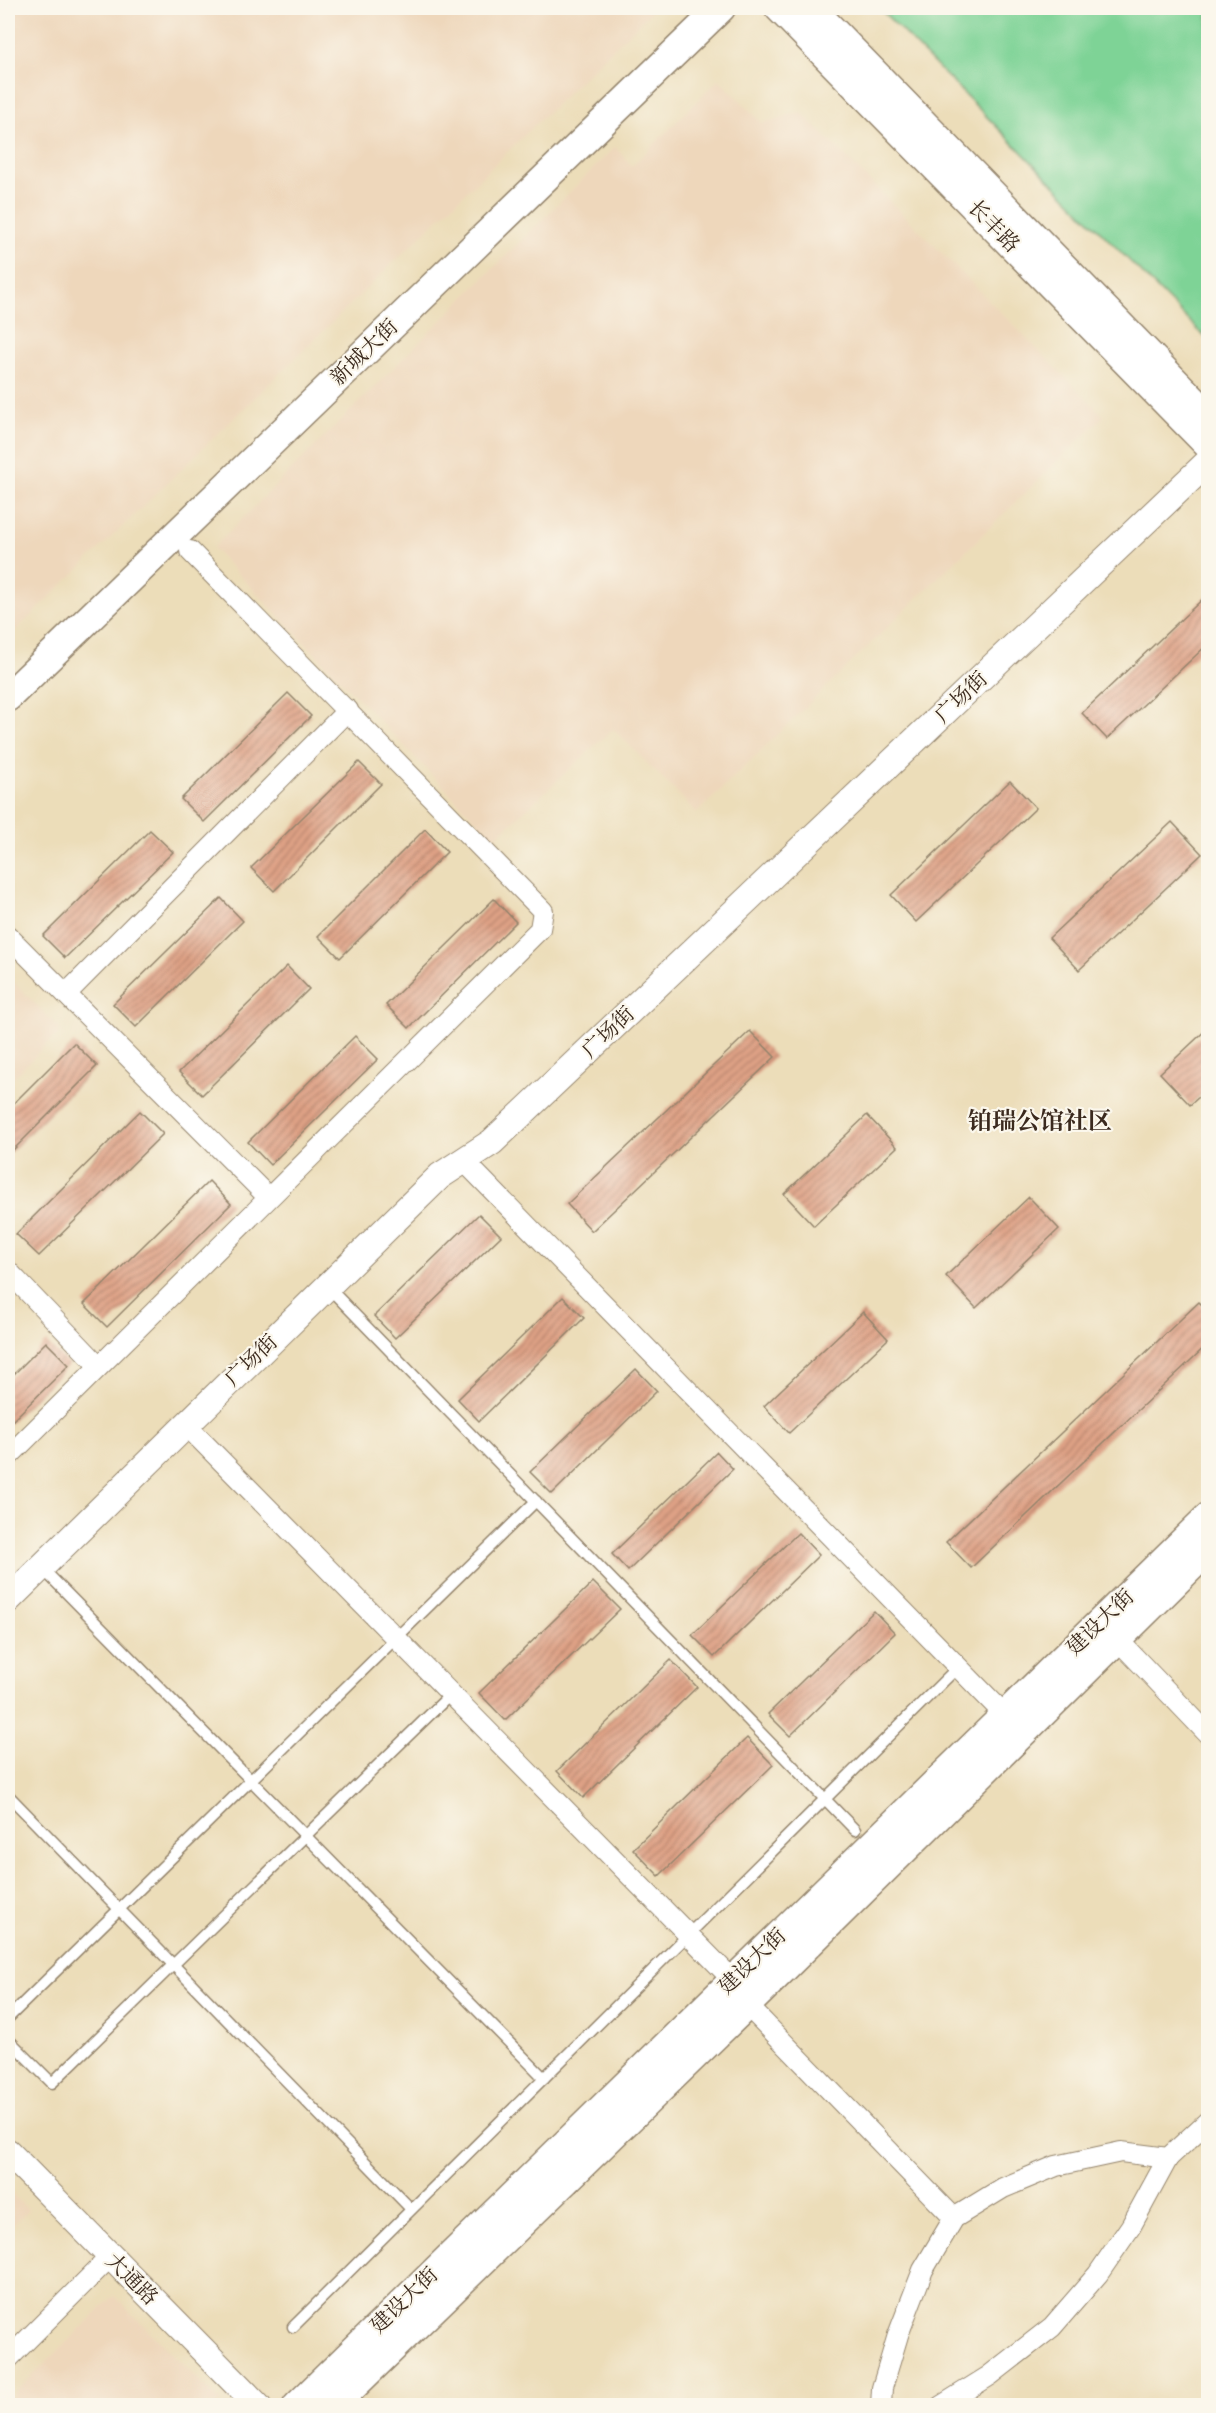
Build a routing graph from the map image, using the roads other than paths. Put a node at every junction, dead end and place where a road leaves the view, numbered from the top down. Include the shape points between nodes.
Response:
1 (721, 8) edge
2 (779, 8) edge
3 (811, 8) edge
4 (1209, 415) edge
5 (1209, 445) edge
6 (1209, 462) edge
7 (190, 551) dead end
8 (10, 690) edge
9 (348, 710) junction
10 (8, 936) edge
11 (66, 994) junction
12 (463, 1161) junction
13 (268, 1197) junction
14 (8, 1271) edge
15 (327, 1286) junction
16 (99, 1366) junction
17 (186, 1425) junction
18 (8, 1457) edge
19 (536, 1501) junction
20 (1209, 1517) edge
21 (1209, 1550) edge
22 (41, 1567) junction
23 (8, 1600) edge
24 (396, 1638) junction
25 (1118, 1640) junction
26 (958, 1667) junction
27 (451, 1694) junction
28 (1005, 1715) junction
29 (1209, 1734) edge
30 (250, 1780) junction
31 (8, 1795) edge
32 (825, 1798) junction
33 (855, 1830) dead end
34 (305, 1836) junction
35 (119, 1909) junction
36 (688, 1935) junction
37 (173, 1965) junction
38 (733, 1980) junction
39 (747, 2005) junction
40 (8, 2018) edge
41 (8, 2039) edge
42 (544, 2078) junction
43 (1209, 2121) edge
44 (8, 2152) edge
45 (1168, 2158) junction
46 (411, 2209) junction
47 (954, 2218) junction
48 (110, 2257) junction
49 (293, 2327) dead end
50 (8, 2359) edge
51 (258, 2406) edge
52 (297, 2406) edge
53 (333, 2406) edge
54 (881, 2406) edge
55 (941, 2406) edge

1 - 8 main road, 新城大街
2 - 5 main road, 长丰路
3 - 4 main road
6 - 12 street, 广场街 via 492,1142
7 - 9 street
9 - 11 street
9 - 13 street via 543,911 540,928
10 - 11 street
11 - 13 street
12 - 15 street, 广场街 via 440,1176
12 - 26 street
13 - 16 street
14 - 16 street
15 - 17 street, 广场街
15 - 19 lane
16 - 18 street
17 - 22 street, 广场街
17 - 24 street
19 - 24 lane
19 - 32 lane
20 - 28 main road, 建设大街
21 - 25 main road, 建设大街
22 - 23 street, 广场街
22 - 30 lane
24 - 27 street
24 - 30 lane
25 - 29 street
25 - 39 main road, 建设大街
26 - 28 street
26 - 32 lane
27 - 34 lane
27 - 36 street
28 - 38 main road, 建设大街
30 - 34 lane
30 - 35 lane
31 - 35 lane
32 - 33 lane
32 - 36 lane
34 - 37 lane
34 - 42 lane
35 - 37 lane
35 - 40 lane
36 - 38 street
36 - 42 lane
37 - 41 lane via 52,2083
37 - 46 lane
38 - 52 main road, 建设大街
39 - 47 street
39 - 53 main road, 建设大街
42 - 46 lane
43 - 45 street
44 - 48 street, 大通路
45 - 47 street via 1120,2152 1056,2166 1003,2188
45 - 55 street via 1125,2236 1052,2327 989,2376
46 - 49 lane
47 - 54 street via 924,2270 902,2324 882,2388
48 - 50 street
48 - 51 street, 大通路

